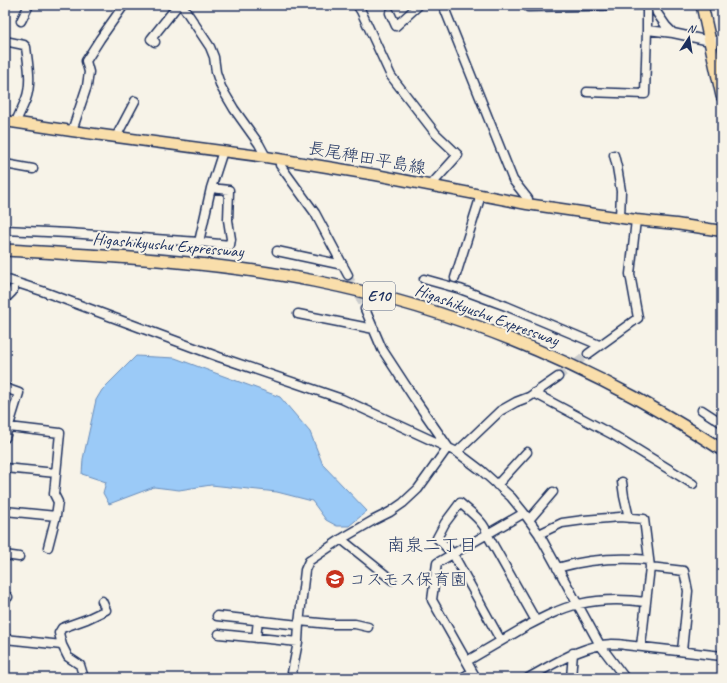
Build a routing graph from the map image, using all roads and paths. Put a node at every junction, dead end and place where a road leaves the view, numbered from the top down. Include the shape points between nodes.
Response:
1 (29, 5) edge
2 (124, 5) edge
3 (178, 5) edge
4 (182, 5) edge
5 (357, 5) edge
6 (419, 5) edge
7 (443, 5) edge
8 (640, 5) edge
9 (646, 5) edge
10 (655, 5) edge
11 (702, 5) edge
12 (528, 7) dead end
13 (390, 13) dead end
14 (21, 21) dead end
15 (647, 30) junction
16 (673, 33) junction
17 (151, 39) dead end
18 (722, 40) edge
19 (5, 41) edge
20 (710, 41) junction
21 (588, 92) dead end
22 (722, 96) edge
23 (135, 101) dead end
24 (5, 120) edge
25 (16, 122) junction
26 (72, 131) junction
27 (116, 137) junction
28 (223, 152) junction
29 (614, 155) dead end
30 (266, 157) junction
31 (280, 159) junction
32 (5, 164) edge
33 (33, 169) dead end
34 (431, 185) junction
35 (212, 188) junction
36 (481, 195) junction
37 (527, 204) junction
38 (620, 218) junction
39 (636, 220) junction
40 (5, 230) edge
41 (722, 231) edge
42 (199, 242) junction
43 (5, 250) edge
44 (277, 251) dead end
45 (343, 265) junction
46 (348, 275) tunnel mouth
47 (455, 278) dead end
48 (5, 279) edge
49 (424, 279) dead end
50 (16, 282) junction
51 (5, 299) edge
52 (366, 309) tunnel mouth
53 (298, 314) dead end
54 (374, 329) junction
55 (599, 345) junction
56 (588, 354) tunnel mouth
57 (558, 376) tunnel mouth
58 (5, 388) edge
59 (534, 394) junction
60 (702, 410) dead end
61 (722, 423) edge
62 (9, 427) junction
63 (5, 438) edge
64 (448, 447) junction
65 (722, 450) edge
66 (457, 452) junction
67 (526, 452) dead end
68 (5, 468) edge
69 (56, 473) junction
70 (622, 482) dead end
71 (693, 484) dead end
72 (497, 485) junction
73 (553, 492) dead end
74 (5, 511) edge
75 (56, 516) junction
76 (527, 517) junction
77 (629, 518) junction
78 (487, 534) junction
79 (539, 534) junction
80 (341, 539) junction
81 (48, 547) dead end
82 (453, 554) junction
83 (5, 555) edge
84 (19, 557) dead end
85 (650, 564) junction
86 (558, 568) junction
87 (392, 580) dead end
88 (102, 601) dead end
89 (646, 602) junction
90 (577, 604) junction
91 (217, 616) dead end
92 (258, 620) junction
93 (536, 621) junction
94 (299, 623) junction
95 (368, 627) dead end
96 (219, 634) dead end
97 (256, 638) junction
98 (5, 639) edge
99 (501, 641) junction
100 (298, 642) junction
101 (62, 645) junction
102 (600, 645) junction
103 (641, 646) junction
104 (682, 651) junction
105 (573, 653) junction
106 (722, 656) edge
107 (467, 661) junction
108 (474, 675) edge
109 (84, 678) edge
110 (291, 678) edge
111 (462, 678) edge
112 (528, 678) edge
113 (571, 678) edge
114 (624, 678) edge

1 - 14 street
2 - 26 street via 86,61 89,72 88,86
3 - 17 street
4 - 30 street via 210,47 221,87
5 - 34 street via 390,76 436,134 458,155
6 - 13 street via 396,26
7 - 37 street via 513,180 528,199
8 - 12 street
9 - 15 street
10 - 16 street via 657,13
11 - 20 highway
15 - 16 street
15 - 21 street via 645,94
16 - 20 street
18 - 20 street
19 - 25 street via 26,47 29,84
20 - 22 highway
23 - 27 street
24 - 25 main road, 長尾稗田平島線
25 - 26 main road, 長尾稗田平島線
26 - 27 main road, 長尾稗田平島線
27 - 28 main road, 長尾稗田平島線
28 - 30 main road, 長尾稗田平島線
28 - 35 street
29 - 38 street via 621,191
30 - 31 main road, 長尾稗田平島線
31 - 34 main road, 長尾稗田平島線
31 - 45 street via 280,165 315,213
32 - 33 street
34 - 36 main road, 長尾稗田平島線
35 - 42 street
35 - 42 street via 229,190 230,245
36 - 37 main road, 長尾稗田平島線
36 - 47 street
37 - 38 main road, 長尾稗田平島線
38 - 39 main road, 長尾稗田平島線
39 - 41 main road, 長尾稗田平島線
39 - 55 street via 630,274 638,318
40 - 42 street
43 - 65 highway, Higashikyushu Expressway / E10 via 170,261 244,269 314,281 412,305 460,320 604,381
44 - 45 street
45 - 46 street
48 - 50 street
49 - 55 street via 506,306
50 - 51 street via 12,292
50 - 64 street via 219,358 342,399
52 - 54 street
53 - 54 street
54 - 64 street via 382,349
55 - 56 street
57 - 59 street
58 - 62 street via 18,393
59 - 66 street via 500,411
59 - 71 street via 615,436
60 - 61 street
62 - 63 street
62 - 69 street via 60,433
64 - 66 street
64 - 80 street via 418,488 403,503
66 - 72 street
67 - 72 street
68 - 69 street
69 - 75 street
70 - 77 street
72 - 76 street
73 - 76 street
74 - 75 street
75 - 81 street
76 - 78 street
76 - 79 street
77 - 79 street via 562,523
77 - 85 street via 644,519
78 - 82 street
78 - 82 street via 487,530 474,515 460,503 437,538
78 - 93 street
79 - 86 street
80 - 87 street
80 - 94 street via 309,561
82 - 99 street
82 - 107 street via 437,563 432,600
83 - 84 street
85 - 86 street via 631,558 588,561
85 - 89 street
85 - 104 street via 684,571 688,591
86 - 90 street
88 - 101 street via 106,610 87,620 62,628
89 - 90 street via 613,599
89 - 103 street
90 - 93 street
90 - 102 street
91 - 92 street
92 - 94 street
92 - 97 street
93 - 99 street
94 - 95 street via 355,624
94 - 100 street
96 - 97 street
97 - 100 street
98 - 101 street
99 - 107 street
100 - 110 street
101 - 109 street via 68,657 80,665
102 - 103 street
102 - 105 street
102 - 114 street
103 - 104 street
104 - 106 street
105 - 112 street
105 - 113 street
107 - 108 street
108 - 111 street

